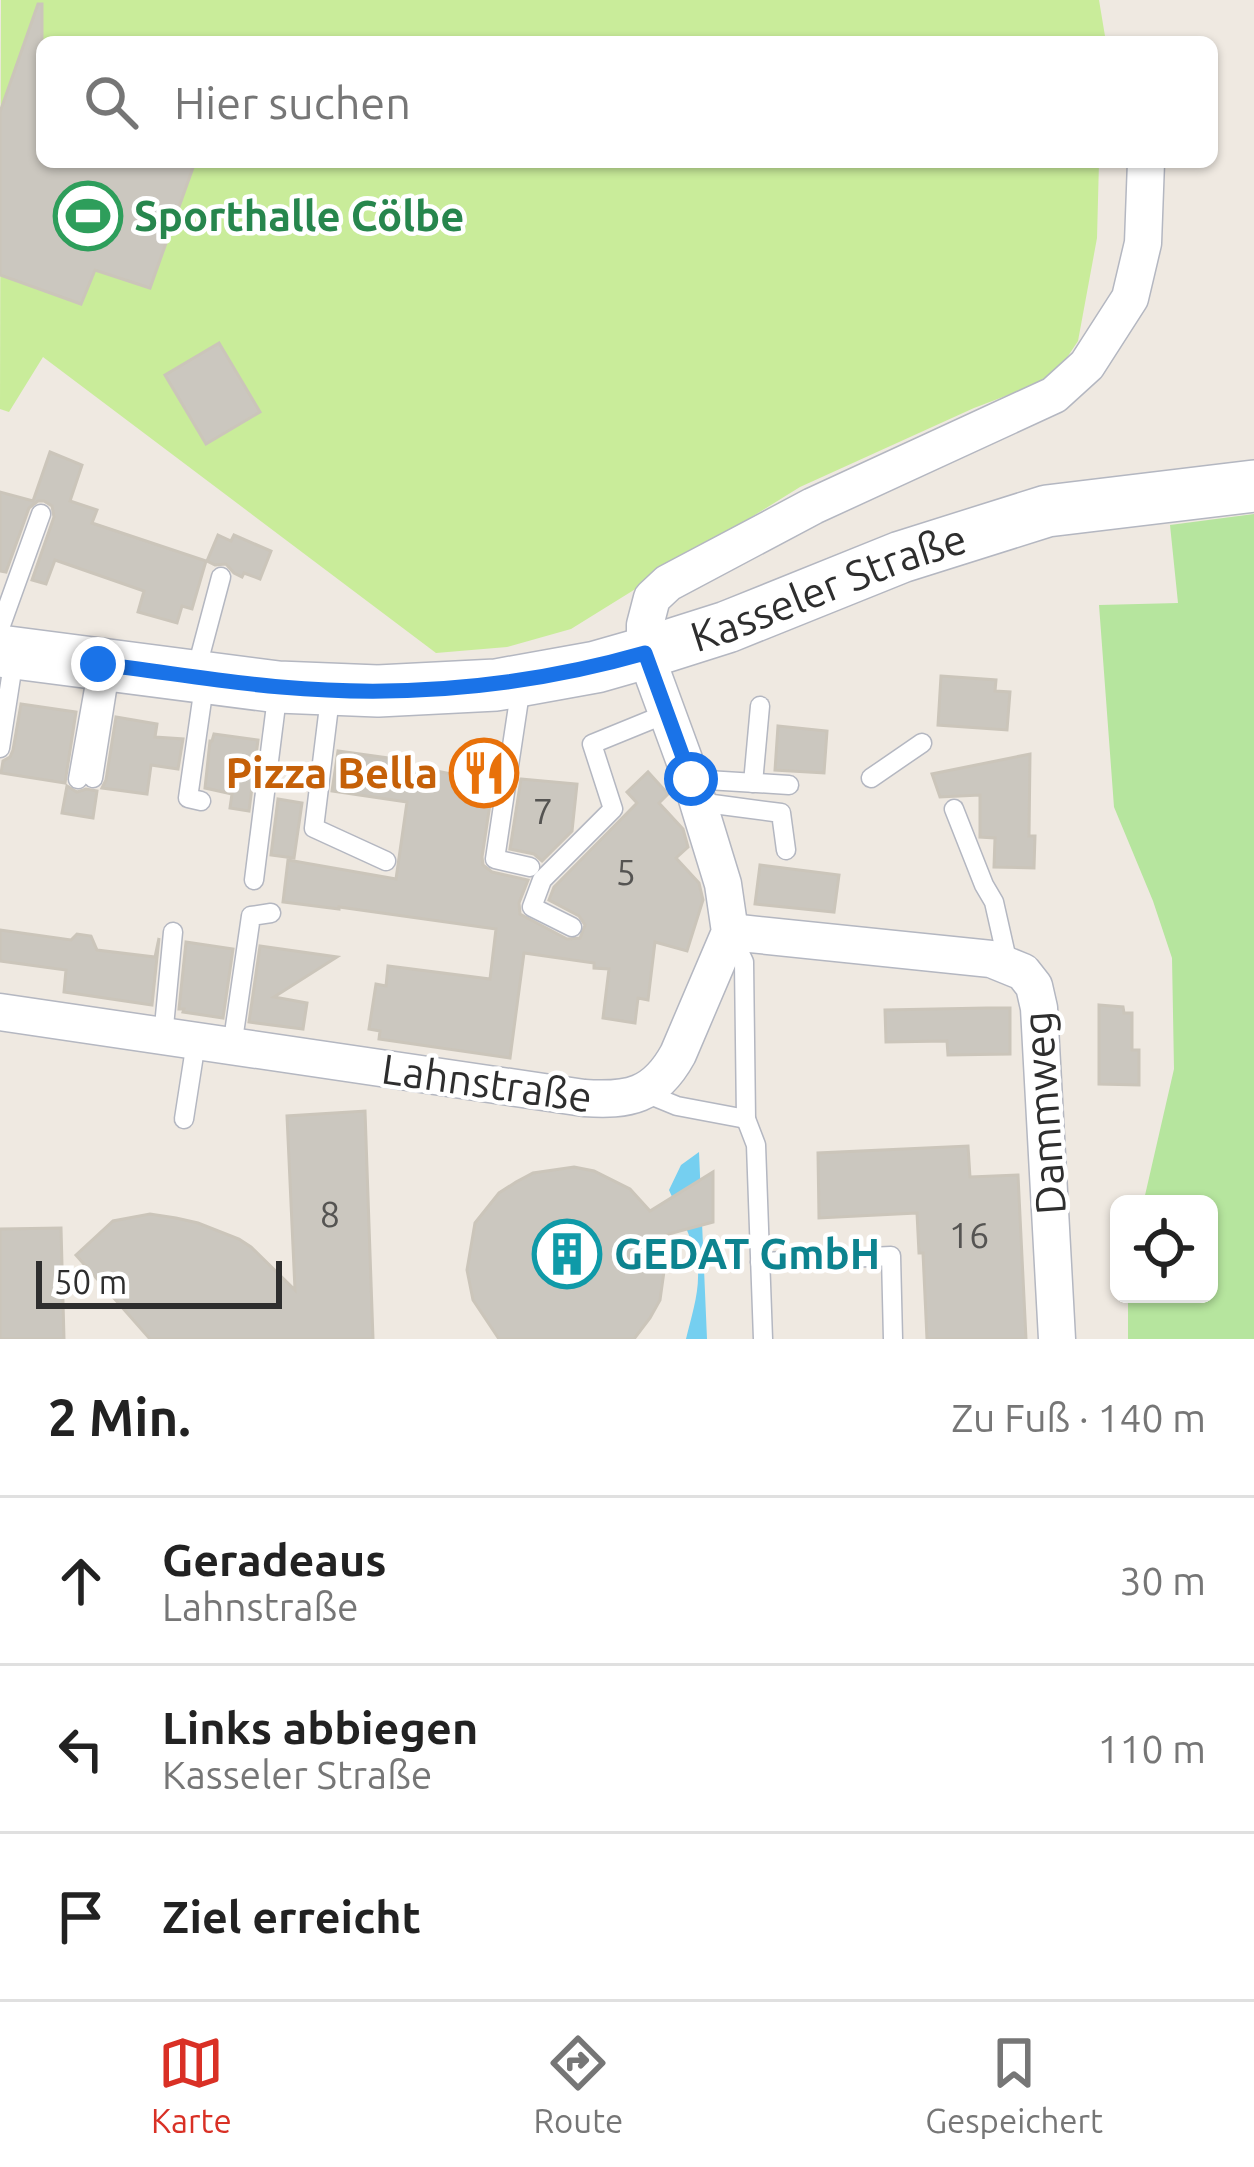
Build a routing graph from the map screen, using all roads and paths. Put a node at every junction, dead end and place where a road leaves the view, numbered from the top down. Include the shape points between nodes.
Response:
1 (1146, 168) edge
2 (1254, 486) edge
3 (40, 514) dead end
4 (221, 577) dead end
5 (5, 644) edge
6 (645, 653) junction
7 (104, 665) junction
8 (200, 677) junction
9 (522, 681) junction
10 (278, 687) junction
11 (331, 690) junction
12 (760, 706) dead end
13 (668, 712) junction
14 (922, 743) dead end
15 (0, 748) edge
16 (871, 778) dead end
17 (86, 779) dead end
18 (753, 783) junction
19 (789, 785) dead end
20 (694, 790) junction
21 (201, 801) dead end
22 (954, 809) dead end
23 (786, 850) dead end
24 (386, 861) dead end
25 (530, 867) dead end
26 (254, 880) dead end
27 (271, 913) dead end
28 (572, 927) dead end
29 (173, 932) dead end
30 (730, 932) junction
31 (1008, 964) junction
32 (0, 1012) edge
33 (197, 1042) junction
34 (643, 1092) junction
35 (184, 1119) dead end
36 (746, 1119) junction
37 (760, 1262) junction
38 (764, 1339) edge
39 (893, 1339) edge
40 (1057, 1339) edge

1 - 6 street via 1143,243 1130,298 1087,364 1054,395 668,583 652,598
2 - 6 main road, Kasseler Straße via 1047,511
3 - 5 lane
4 - 8 lane
5 - 7 main road, Kasseler Straße
5 - 15 lane
6 - 9 main road, Kasseler Straße
6 - 13 street
7 - 8 main road, Kasseler Straße
7 - 17 lane
8 - 10 main road, Kasseler Straße
8 - 21 lane via 188,798
9 - 11 main road, Kasseler Straße
9 - 25 lane via 495,859
10 - 11 main road, Kasseler Straße
10 - 26 lane
11 - 24 lane via 314,827
12 - 18 lane
13 - 20 street
13 - 28 lane via 592,744 613,809 542,880 532,907
14 - 16 lane
18 - 19 lane
18 - 20 lane
20 - 23 lane via 781,813
20 - 30 street
22 - 31 lane via 994,902
27 - 33 lane via 251,916
29 - 33 lane
30 - 31 street, Dammweg
30 - 34 street, Lahnstraße via 678,1054
30 - 36 lane via 745,962
31 - 40 street, Dammweg via 1034,986 1039,1008
32 - 33 street, Lahnstraße
33 - 34 street, Lahnstraße via 584,1098
33 - 35 lane
34 - 36 lane
36 - 37 lane via 756,1144
37 - 38 lane
37 - 39 lane via 891,1256

